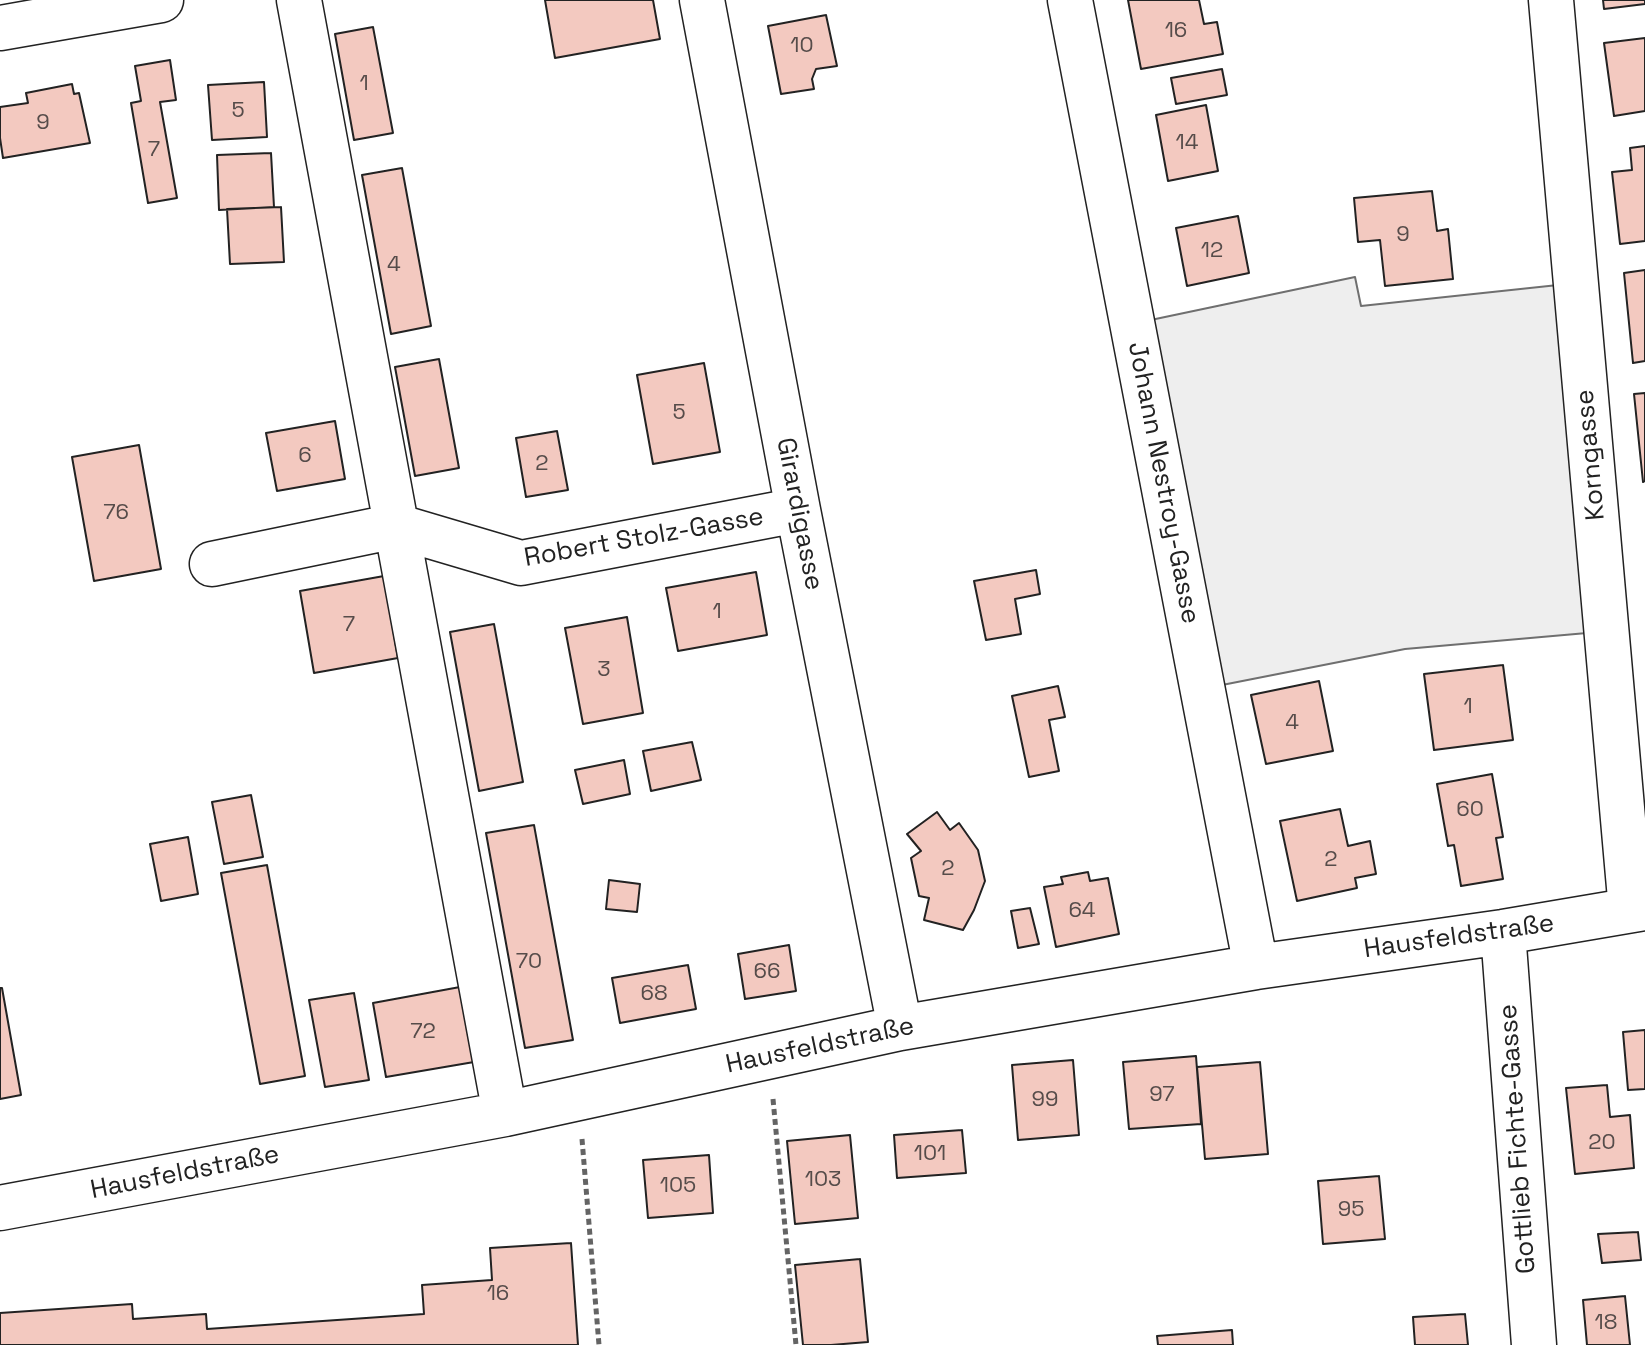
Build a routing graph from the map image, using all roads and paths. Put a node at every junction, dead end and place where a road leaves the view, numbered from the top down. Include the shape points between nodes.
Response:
1 (161, 0) edge
2 (299, 0) edge
3 (702, 0) edge
4 (1070, 0) edge
5 (1551, 0) edge
6 (0, 28) edge
7 (798, 510) junction
8 (396, 526) junction
9 (212, 564) dead end
10 (1638, 909) edge
11 (1503, 932) junction
12 (1256, 967) junction
13 (900, 1028) junction
14 (769, 1056) junction
15 (579, 1098) junction
16 (505, 1114) junction
17 (0, 1208) edge
18 (599, 1345) edge
19 (796, 1345) edge
20 (1534, 1345) edge

1 - 6 street
2 - 8 street
3 - 7 street, Girardigasse
4 - 12 street, Johann Nestroy-Gasse
5 - 10 street, Korngasse
7 - 8 street, Robert Stolz-Gasse via 521,563
7 - 13 street, Girardigasse
8 - 9 street, Robert Stolz-Gasse
8 - 16 street
10 - 11 street, Hausfeldstraße
11 - 12 street, Hausfeldstraße
11 - 20 street, Gottlieb Fichte-Gasse
12 - 13 street, Hausfeldstraße
13 - 14 street, Hausfeldstraße
14 - 15 street, Hausfeldstraße
14 - 19 path
15 - 16 street, Hausfeldstraße
15 - 18 path
16 - 17 street, Hausfeldstraße

